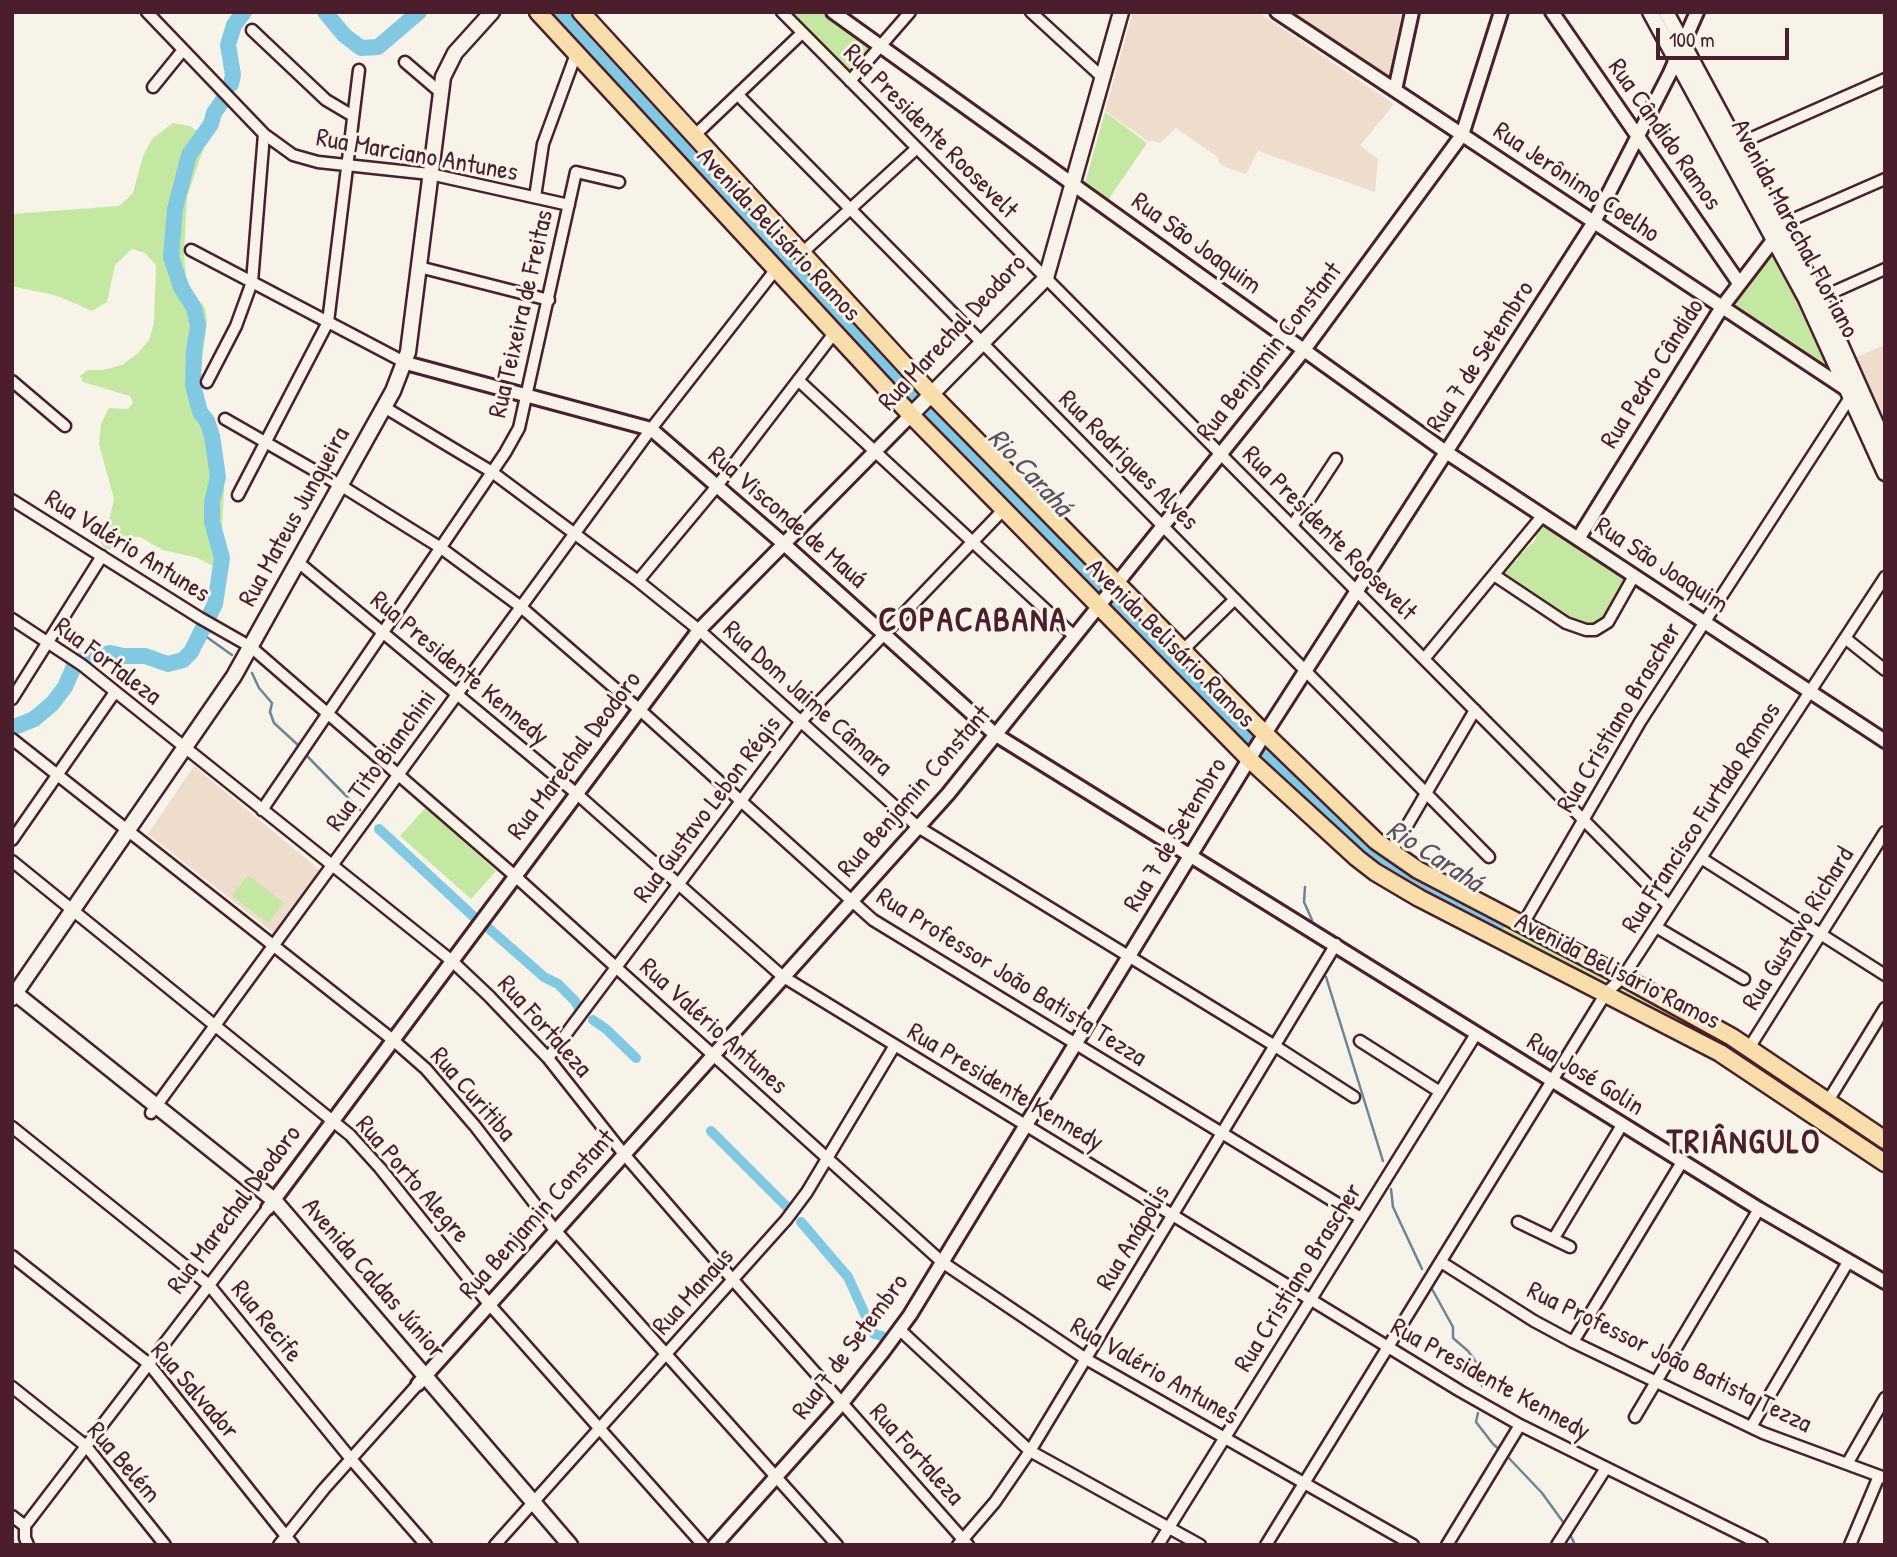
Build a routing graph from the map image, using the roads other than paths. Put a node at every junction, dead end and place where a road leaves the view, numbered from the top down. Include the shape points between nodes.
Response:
1 (147, 12) edge
2 (492, 12) edge
3 (538, 12) edge
4 (581, 12) edge
5 (782, 12) edge
6 (833, 12) edge
7 (911, 12) edge
8 (1031, 12) edge
9 (1121, 12) edge
10 (1277, 12) edge
11 (1412, 12) edge
12 (1501, 12) edge
13 (1552, 12) edge
14 (1650, 12) edge
15 (1666, 12) edge
16 (1696, 12) edge
17 (252, 30) dead end
18 (802, 33) junction
19 (1683, 44) junction
20 (881, 46) junction
21 (183, 50) junction
22 (576, 54) junction
23 (1676, 60) junction
24 (405, 62) dead end
25 (359, 70) dead end
26 (1102, 77) junction
27 (1885, 79) edge
28 (850, 81) junction
29 (153, 87) dead end
30 (1395, 90) junction
31 (440, 92) junction
32 (738, 95) junction
33 (353, 116) junction
34 (264, 134) junction
35 (1462, 135) junction
36 (694, 136) junction
37 (1638, 137) junction
38 (1738, 144) junction
39 (917, 148) junction
40 (347, 165) junction
41 (430, 174) junction
42 (1885, 179) edge
43 (619, 182) dead end
44 (1073, 184) junction
45 (535, 197) junction
46 (569, 205) junction
47 (850, 209) junction
48 (1594, 222) junction
49 (1782, 225) junction
50 (1774, 239) junction
51 (191, 250) dead end
52 (802, 253) junction
53 (419, 267) junction
54 (776, 269) junction
55 (1885, 269) edge
56 (1046, 278) junction
57 (252, 282) junction
58 (1739, 283) junction
59 (1820, 298) junction
60 (549, 300) junction
61 (1721, 307) junction
62 (328, 322) junction
63 (835, 332) junction
64 (982, 343) junction
65 (1304, 350) junction
66 (405, 362) junction
67 (797, 380) junction
68 (12, 382) edge
69 (207, 383) dead end
70 (1850, 394) junction
71 (528, 396) junction
72 (930, 396) junction
73 (384, 407) junction
74 (913, 413) junction
75 (225, 419) dead end
76 (65, 426) dead end
77 (651, 429) junction
78 (265, 442) junction
79 (1885, 444) edge
80 (875, 452) junction
81 (1446, 452) junction
82 (1220, 454) junction
83 (1336, 459) dead end
84 (492, 472) junction
85 (1885, 473) edge
86 (340, 485) junction
87 (717, 486) junction
88 (238, 495) dead end
89 (12, 500) edge
90 (1004, 509) junction
91 (1543, 515) junction
92 (1163, 526) junction
93 (1292, 526) junction
94 (575, 533) junction
95 (1578, 539) junction
96 (972, 542) junction
97 (784, 544) junction
98 (441, 548) junction
99 (102, 556) junction
100 (298, 562) junction
101 (1494, 575) junction
102 (1634, 576) junction
103 (1885, 577) edge
104 (638, 581) junction
105 (1114, 586) junction
106 (1356, 591) junction
107 (1234, 599) junction
108 (1100, 603) junction
109 (521, 607) junction
110 (12, 619) edge
111 (1704, 622) junction
112 (699, 630) junction
113 (383, 632) junction
114 (884, 634) junction
115 (1074, 636) junction
116 (1845, 638) junction
117 (48, 642) junction
118 (251, 647) junction
119 (1183, 650) junction
120 (1424, 659) junction
121 (1885, 670) edge
122 (1306, 671) junction
123 (115, 692) junction
124 (1810, 692) junction
125 (457, 694) junction
126 (12, 699) edge
127 (640, 710) junction
128 (1475, 710) junction
129 (328, 713) junction
130 (802, 721) junction
131 (996, 735) junction
132 (12, 739) edge
133 (1885, 741) edge
134 (185, 747) junction
135 (1257, 747) junction
136 (58, 774) junction
137 (398, 775) junction
138 (577, 794) junction
139 (1426, 794) junction
140 (741, 802) junction
141 (262, 810) junction
142 (1583, 819) junction
143 (918, 827) junction
144 (128, 830) junction
145 (1885, 832) edge
146 (12, 840) edge
147 (1391, 853) junction
148 (1191, 855) junction
149 (1489, 857) dead end
150 (1701, 858) junction
151 (12, 861) edge
152 (332, 865) junction
153 (516, 876) junction
154 (679, 884) junction
155 (850, 902) junction
156 (1669, 906) junction
157 (73, 910) junction
158 (1523, 924) junction
159 (1656, 927) junction
160 (1821, 934) junction
161 (1336, 944) junction
162 (274, 945) junction
163 (1129, 956) junction
164 (452, 961) junction
165 (616, 968) junction
166 (1885, 975) edge
167 (782, 976) junction
168 (1623, 977) junction
169 (1744, 979) dead end
170 (1606, 993) junction
171 (13, 998) edge
172 (1885, 1008) edge
173 (215, 1026) junction
174 (1476, 1034) junction
175 (393, 1040) junction
176 (1360, 1041) dead end
177 (1075, 1044) junction
178 (895, 1045) junction
179 (1275, 1045) junction
180 (1749, 1048) junction
181 (712, 1054) junction
182 (548, 1058) junction
183 (1552, 1082) junction
184 (1440, 1092) junction
185 (1354, 1097) dead end
186 (1828, 1101) junction
187 (154, 1109) junction
188 (333, 1121) junction
189 (1026, 1125) junction
190 (1622, 1125) junction
191 (12, 1127) edge
192 (1222, 1133) junction
193 (1885, 1140) edge
194 (623, 1153) junction
195 (827, 1159) junction
196 (1682, 1162) junction
197 (1885, 1163) edge
198 (271, 1204) junction
199 (1759, 1209) junction
200 (1172, 1215) junction
201 (1361, 1218) junction
202 (1518, 1222) dead end
203 (555, 1230) junction
204 (1554, 1238) junction
205 (1570, 1247) dead end
206 (12, 1256) edge
207 (942, 1262) junction
208 (1441, 1262) junction
209 (1848, 1262) junction
210 (733, 1280) junction
211 (1885, 1282) edge
212 (209, 1285) junction
213 (1310, 1300) junction
214 (489, 1304) junction
215 (900, 1330) junction
216 (1573, 1342) junction
217 (1388, 1348) junction
218 (666, 1355) junction
219 (1086, 1359) junction
220 (149, 1364) junction
221 (421, 1380) junction
222 (1656, 1382) junction
223 (12, 1387) edge
224 (1885, 1398) edge
225 (842, 1403) junction
226 (1635, 1417) dead end
227 (1520, 1425) junction
228 (1751, 1427) junction
229 (600, 1429) junction
230 (1224, 1438) junction
231 (86, 1446) junction
232 (1030, 1451) junction
233 (351, 1459) junction
234 (1847, 1464) junction
235 (1606, 1468) junction
236 (776, 1477) junction
237 (1882, 1477) edge
238 (1304, 1483) junction
239 (529, 1506) junction
240 (12, 1516) edge
241 (25, 1526) junction
242 (1168, 1527) junction
243 (286, 1542) edge
244 (963, 1543) edge
245 (28, 1545) edge
246 (165, 1545) edge
247 (426, 1545) edge
248 (495, 1545) edge
249 (557, 1545) edge
250 (570, 1545) edge
251 (703, 1545) edge
252 (715, 1545) edge
253 (837, 1545) edge
254 (1158, 1545) edge
255 (1200, 1545) edge
256 (1266, 1545) edge
257 (1413, 1545) edge
258 (1447, 1545) edge
259 (1557, 1545) edge
260 (1762, 1545) edge
261 (1850, 1545) edge

1 - 21 street, Rua Marciano Antunes
2 - 31 main road, Rua Mateus Junqueira via 455,53
3 - 22 main road, Avenida Belisário Ramos
4 - 36 main road, Avenida Belisário Ramos
5 - 18 street, Rua Presidente Roosevelt
6 - 20 street, Rua São Joaquim
7 - 20 street
8 - 26 street
9 - 26 main road, Rua Marechal Deodoro
10 - 30 street, Rua Jerônimo Coelho
11 - 30 street
12 - 35 street, Rua Benjamin Constant
13 - 37 street, Rua Cândido Ramos
14 - 23 main road, Avenida Marechal Floriano
15 - 19 main road, Avenida Marechal Floriano
16 - 19 street, Rua 7 de Setembro
17 - 33 street via 326,100
18 - 28 street, Rua Presidente Roosevelt
18 - 32 street
19 - 23 street, Rua 7 de Setembro
19 - 38 main road, Avenida Marechal Floriano
20 - 28 street
20 - 44 street, Rua São Joaquim
21 - 29 street
21 - 34 street, Rua Marciano Antunes
22 - 45 street via 543,144
22 - 54 main road, Avenida Belisário Ramos
23 - 37 street, Rua 7 de Setembro
23 - 50 main road, Avenida Marechal Floriano
24 - 31 street
25 - 33 street
26 - 44 main road, Rua Marechal Deodoro
27 - 38 street
28 - 39 street, Rua Presidente Roosevelt
30 - 35 street, Rua Jerônimo Coelho
31 - 41 main road, Rua Mateus Junqueira
32 - 36 street
32 - 47 street, Rua Rodrigues Alves
33 - 40 street
34 - 40 street, Rua Marciano Antunes via 293,155
34 - 57 street
35 - 48 street, Rua Jerônimo Coelho
35 - 65 street, Rua Benjamin Constant
36 - 52 main road, Avenida Belisário Ramos
37 - 48 street, Rua 7 de Setembro
37 - 58 street, Rua Cândido Ramos
38 - 49 main road, Avenida Marechal Floriano
39 - 47 street
39 - 56 street, Rua Presidente Roosevelt
40 - 41 street, Rua Marciano Antunes
40 - 62 street
41 - 45 street, Rua Marciano Antunes
41 - 53 main road, Rua Mateus Junqueira
42 - 49 street
43 - 46 street, Rua Teixeira de Freitas via 576,172
44 - 56 main road, Rua Marechal Deodoro
44 - 65 street, Rua São Joaquim
45 - 46 street, Rua Marciano Antunes
46 - 60 street, Rua Teixeira de Freitas
47 - 52 street
47 - 64 street, Rua Rodrigues Alves
48 - 61 street, Rua Jerônimo Coelho
48 - 81 street, Rua 7 de Setembro
49 - 59 main road, Avenida Marechal Floriano
50 - 58 street, Rua Pedro Cândido
50 - 70 main road, Avenida Marechal Floriano
51 - 57 street, Rua Visconde de Mauá
52 - 72 main road, Avenida Belisário Ramos
53 - 60 street
53 - 66 main road, Rua Mateus Junqueira
54 - 63 main road, Avenida Belisário Ramos
54 - 77 street, Rua Tito Bianchini
55 - 59 street
56 - 64 main road, Rua Marechal Deodoro
56 - 82 street, Rua Presidente Roosevelt
57 - 62 street, Rua Visconde de Mauá
57 - 69 street
58 - 61 street, Rua Pedro Cândido
59 - 79 main road, Avenida Marechal Floriano
60 - 71 street, Rua Teixeira de Freitas
61 - 70 street, Rua Jerônimo Coelho
61 - 95 street, Rua Pedro Cândido
62 - 66 street, Rua Visconde de Mauá
62 - 78 street
63 - 67 street
63 - 74 main road, Avenida Belisário Ramos
64 - 72 main road, Rua Marechal Deodoro
64 - 92 street, Rua Rodrigues Alves
65 - 81 street, Rua São Joaquim
65 - 82 street, Rua Benjamin Constant
66 - 71 street, Rua Visconde de Mauá
66 - 73 main road, Rua Mateus Junqueira
67 - 80 street
67 - 87 street
68 - 76 street
70 - 85 main road, Avenida Marechal Floriano
70 - 111 street, Rua Cristiano Brascher
71 - 77 street, Rua Visconde de Mauá
71 - 84 street, Rua Teixeira de Freitas via 519,428
72 - 74 main road, Rua Marechal Deodoro
72 - 105 main road, Avenida Belisário Ramos
73 - 84 street, Rua Dom Jaime Câmara
73 - 86 main road, Rua Mateus Junqueira
74 - 80 street, Rua Marechal Deodoro
74 - 90 main road, Avenida Belisário Ramos
75 - 78 street, Rua Professor João Batista Tezza
77 - 87 street, Rua Visconde de Mauá
77 - 94 street, Rua Tito Bianchini
78 - 86 street, Rua Professor João Batista Tezza
78 - 88 street
80 - 96 street
80 - 97 street, Rua Marechal Deodoro
81 - 91 street, Rua São Joaquim
81 - 106 street, Rua 7 de Setembro
82 - 92 street, Rua Benjamin Constant
82 - 93 street, Rua Presidente Roosevelt
83 - 93 street
84 - 94 street, Rua Dom Jaime Câmara
84 - 98 street, Rua Teixeira de Freitas
86 - 98 street, Rua Professor João Batista Tezza
86 - 100 main road, Rua Mateus Junqueira
87 - 97 street, Rua Visconde de Mauá
87 - 104 street
89 - 99 street, Rua Valério Antunes
90 - 96 street, Rua Gustavo Lebon Régis
90 - 108 main road, Avenida Belisário Ramos
91 - 95 street, Rua São Joaquim
91 - 101 street
92 - 105 street, Rua Benjamin Constant
92 - 107 street, Rua Rodrigues Alves
93 - 106 street, Rua Presidente Roosevelt
94 - 104 street, Rua Dom Jaime Câmara
94 - 109 street, Rua Tito Bianchini
95 - 102 street, Rua São Joaquim
96 - 114 street, Rua Gustavo Lebon Régis
96 - 115 street
97 - 112 street, Rua Marechal Deodoro
97 - 114 street, Rua Visconde de Mauá
98 - 109 street, Rua Professor João Batista Tezza
98 - 113 street, Rua Teixeira de Freitas
99 - 117 street
99 - 118 street, Rua Valério Antunes
100 - 113 street, Rua Presidente Kennedy
100 - 118 main road, Rua Mateus Junqueira
101 - 102 street via 1566,623 1586,629 1608,622
101 - 120 street
102 - 111 street, Rua São Joaquim
103 - 116 street, Rua Francisco Furtado Ramos
104 - 112 street, Rua Dom Jaime Câmara
105 - 108 street, Rua Benjamin Constant
105 - 119 main road, Avenida Belisário Ramos
106 - 120 street, Rua Presidente Roosevelt
106 - 122 street, Rua 7 de Setembro
107 - 119 street
107 - 122 street, Rua Rodrigues Alves
108 - 115 street, Rua Benjamin Constant
108 - 135 main road, Avenida Belisário Ramos
109 - 125 street, Rua Tito Bianchini
109 - 127 street, Rua Professor João Batista Tezza
110 - 117 street, Rua Fortaleza
111 - 124 street, Rua São Joaquim
111 - 142 street, Rua Cristiano Brascher
112 - 127 street, Rua Marechal Deodoro
112 - 130 street, Rua Dom Jaime Câmara
113 - 125 street, Rua Presidente Kennedy
113 - 129 street, Rua Teixeira de Freitas
114 - 130 street, Rua Gustavo Lebon Régis
114 - 131 street, Rua Visconde de Mauá
115 - 131 street, Rua Benjamin Constant
116 - 121 street
116 - 124 street, Rua Francisco Furtado Ramos
117 - 123 street, Rua Fortaleza
117 - 126 street
118 - 129 street, Rua Valério Antunes
118 - 134 main road, Rua Mateus Junqueira
119 - 135 main road, Avenida Belisário Ramos
120 - 128 street, Rua Presidente Roosevelt
122 - 135 street, Rua 7 de Setembro
122 - 139 street, Rua Rodrigues Alves
123 - 134 street, Rua Fortaleza
123 - 136 street
124 - 133 street, Rua São Joaquim
124 - 150 street, Rua Francisco Furtado Ramos
125 - 137 street, Rua Tito Bianchini
125 - 138 street, Rua Presidente Kennedy
127 - 138 street, Rua Marechal Deodoro
127 - 140 street, Rua Professor João Batista Tezza
128 - 139 street
128 - 142 street, Rua Presidente Roosevelt
129 - 137 street, Rua Valério Antunes
129 - 141 street, Rua Teixeira de Freitas
130 - 140 street, Rua Gustavo Lebon Régis
130 - 143 street, Rua Dom Jaime Câmara
131 - 143 street, Rua Benjamin Constant
131 - 148 street, Rua Visconde de Mauá
132 - 136 street, Rua Curitiba
134 - 141 street, Rua Fortaleza
134 - 144 main road, Rua Mateus Junqueira
135 - 147 main road, Avenida Belisário Ramos
135 - 148 street, Rua 7 de Setembro
135 - 170 main road, Avenida Belisário Ramos via 1349,850 1376,872
136 - 144 street, Rua Curitiba
136 - 146 street
137 - 152 street, Rua Tito Bianchini
137 - 153 street, Rua Valério Antunes
138 - 153 street, Rua Marechal Deodoro
138 - 154 street, Rua Presidente Kennedy
139 - 147 street
139 - 149 street, Rua Rodrigues Alves
140 - 154 street, Rua Gustavo Lebon Régis
140 - 155 street, Rua Professor João Batista Tezza
141 - 152 street, Rua Fortaleza
142 - 156 street, Rua Presidente Roosevelt
142 - 158 street, Rua Cristiano Brascher
143 - 155 street, Rua Benjamin Constant
143 - 163 street, Rua Dom Jaime Câmara
144 - 157 main road, Rua Mateus Junqueira
144 - 162 street, Rua Curitiba
145 - 160 street, Rua Gustavo Richard
147 - 158 main road, Avenida Belisário Ramos
148 - 161 street, Rua Visconde de Mauá
148 - 163 street, Rua 7 de Setembro
150 - 156 street, Rua Francisco Furtado Ramos
150 - 160 street
151 - 157 street, Rua Porto Alegre
152 - 162 street, Rua Tito Bianchini
152 - 164 street, Rua Fortaleza
153 - 164 street, Rua Marechal Deodoro
153 - 165 street, Rua Valério Antunes
154 - 165 street, Rua Gustavo Lebon Régis
154 - 167 street, Rua Presidente Kennedy
155 - 167 street, Rua Benjamin Constant
155 - 177 street, Rua Professor João Batista Tezza
156 - 159 street, Rua Francisco Furtado Ramos
157 - 171 main road, Rua Mateus Junqueira
157 - 173 street, Rua Porto Alegre
158 - 168 main road, Avenida Belisário Ramos
159 - 168 street, Rua Francisco Furtado Ramos
159 - 169 street
160 - 166 street
160 - 180 street, Rua Gustavo Richard
161 - 174 street, Rua José Golin
161 - 179 street, Rua Anápolis
162 - 173 street, Rua Tito Bianchini
162 - 175 street, Rua Curitiba
163 - 177 street, Rua 7 de Setembro
163 - 179 street, Rua Dom Jaime Câmara
164 - 175 street, Rua Marechal Deodoro
164 - 182 street, Rua Fortaleza
165 - 181 street, Rua Valério Antunes
165 - 182 street, Rua Gustavo Lebon Régis
167 - 178 street, Rua Presidente Kennedy
167 - 181 street, Rua Benjamin Constant
168 - 170 street, Rua Francisco Furtado Ramos
168 - 180 main road, Avenida Belisário Ramos
170 - 183 street, Rua Francisco Furtado Ramos
170 - 197 main road, Avenida Belisário Ramos via 1720,1053
171 - 187 main road, Avenida Caldas Júnior
172 - 186 street
173 - 187 street, Rua Tito Bianchini
173 - 188 street, Rua Porto Alegre
174 - 183 street, Rua José Golin
174 - 184 street, Rua Cristiano Brascher
175 - 188 street, Rua Marechal Deodoro
175 - 203 street, Rua Curitiba via 451,1097
176 - 184 street
177 - 189 street, Rua 7 de Setembro
177 - 192 street, Rua Professor João Batista Tezza
178 - 189 street, Rua Presidente Kennedy
178 - 195 street, Rua Manaus
179 - 185 street, Rua Dom Jaime Câmara
179 - 192 street, Rua Anápolis
180 - 186 main road, Avenida Belisário Ramos
181 - 194 street, Rua Benjamin Constant
181 - 195 street, Rua Valério Antunes
182 - 194 street, Rua Fortaleza
183 - 190 street, Rua José Golin
183 - 208 street, Rua Francisco Furtado Ramos
184 - 201 street, Rua Cristiano Brascher
186 - 193 main road, Avenida Belisário Ramos
187 - 198 main road, Avenida Caldas Júnior
188 - 198 street, Rua Marechal Deodoro
188 - 214 street, Rua Porto Alegre via 367,1153
189 - 200 street, Rua Presidente Kennedy
189 - 207 street, Rua 7 de Setembro
190 - 196 street, Rua José Golin
190 - 204 street
191 - 212 street, Rua Recife
192 - 200 street, Rua Anápolis
192 - 201 street, Rua Professor João Batista Tezza
194 - 203 street, Rua Benjamin Constant
194 - 210 street, Rua Fortaleza
195 - 207 street, Rua Valério Antunes
195 - 210 street, Rua Manaus via 786,1220
196 - 199 street, Rua José Golin
196 - 216 street
198 - 212 street, Rua Marechal Deodoro
198 - 221 main road, Avenida Caldas Júnior
199 - 209 street, Rua José Golin
199 - 222 street
200 - 213 street, Rua Presidente Kennedy
200 - 219 street, Rua Anápolis
201 - 213 street, Rua Cristiano Brascher
202 - 204 street
203 - 214 street, Rua Benjamin Constant
203 - 218 street, Rua Curitiba
204 - 205 street
206 - 220 street, Rua Salvador
207 - 215 street, Rua 7 de Setembro
207 - 219 street, Rua Valério Antunes
208 - 216 street, Rua Professor João Batista Tezza
208 - 217 street, Rua Francisco Furtado Ramos
209 - 211 street, Rua José Golin
209 - 228 street
210 - 218 street, Rua Manaus
210 - 225 street, Rua Fortaleza
212 - 220 street, Rua Marechal Deodoro
212 - 233 street, Rua Recife
213 - 217 street, Rua Presidente Kennedy
213 - 230 street, Rua Cristiano Brascher
214 - 221 street, Rua Benjamin Constant
214 - 229 street, Rua Porto Alegre
215 - 225 street, Rua 7 de Setembro
215 - 232 street
216 - 222 street, Rua Professor João Batista Tezza
217 - 227 street, Rua Presidente Kennedy
217 - 238 street, Rua Francisco Furtado Ramos
218 - 229 street, Rua Manaus
218 - 236 street, Rua Curitiba
219 - 230 street, Rua Valério Antunes
219 - 232 street, Rua Anápolis
220 - 231 street, Rua Marechal Deodoro
220 - 243 street, Rua Salvador
221 - 233 street, Rua Benjamin Constant
221 - 239 main road, Avenida Caldas Júnior
222 - 226 street
222 - 228 street, Rua Professor João Batista Tezza
223 - 231 street, Rua Belém
224 - 234 street
225 - 236 street, Rua 7 de Setembro
225 - 244 street, Rua Fortaleza
227 - 235 street, Rua Presidente Kennedy
227 - 258 street
228 - 234 street, Rua Professor João Batista Tezza
229 - 239 street, Rua Manaus
229 - 251 street, Rua Porto Alegre
230 - 238 street, Rua Valério Antunes
230 - 242 street, Rua Cristiano Brascher
231 - 241 street, Rua Marechal Deodoro
231 - 246 street, Rua Belém
232 - 242 street
232 - 244 street, Rua Anápolis
233 - 243 street, Rua Benjamin Constant
233 - 247 street, Rua Recife
234 - 237 street, Rua Professor João Batista Tezza
235 - 259 street
235 - 260 street, Rua Presidente Kennedy
236 - 252 street, Rua 7 de Setembro
236 - 253 street, Rua Curitiba
237 - 261 street
238 - 256 street, Rua Francisco Furtado Ramos
238 - 257 street, Rua Valério Antunes
239 - 248 street, Rua Manaus
239 - 249 main road, Avenida Caldas Júnior
239 - 250 main road, Avenida Caldas Júnior
240 - 241 street
241 - 245 street
242 - 254 street, Rua Cristiano Brascher
242 - 255 street

